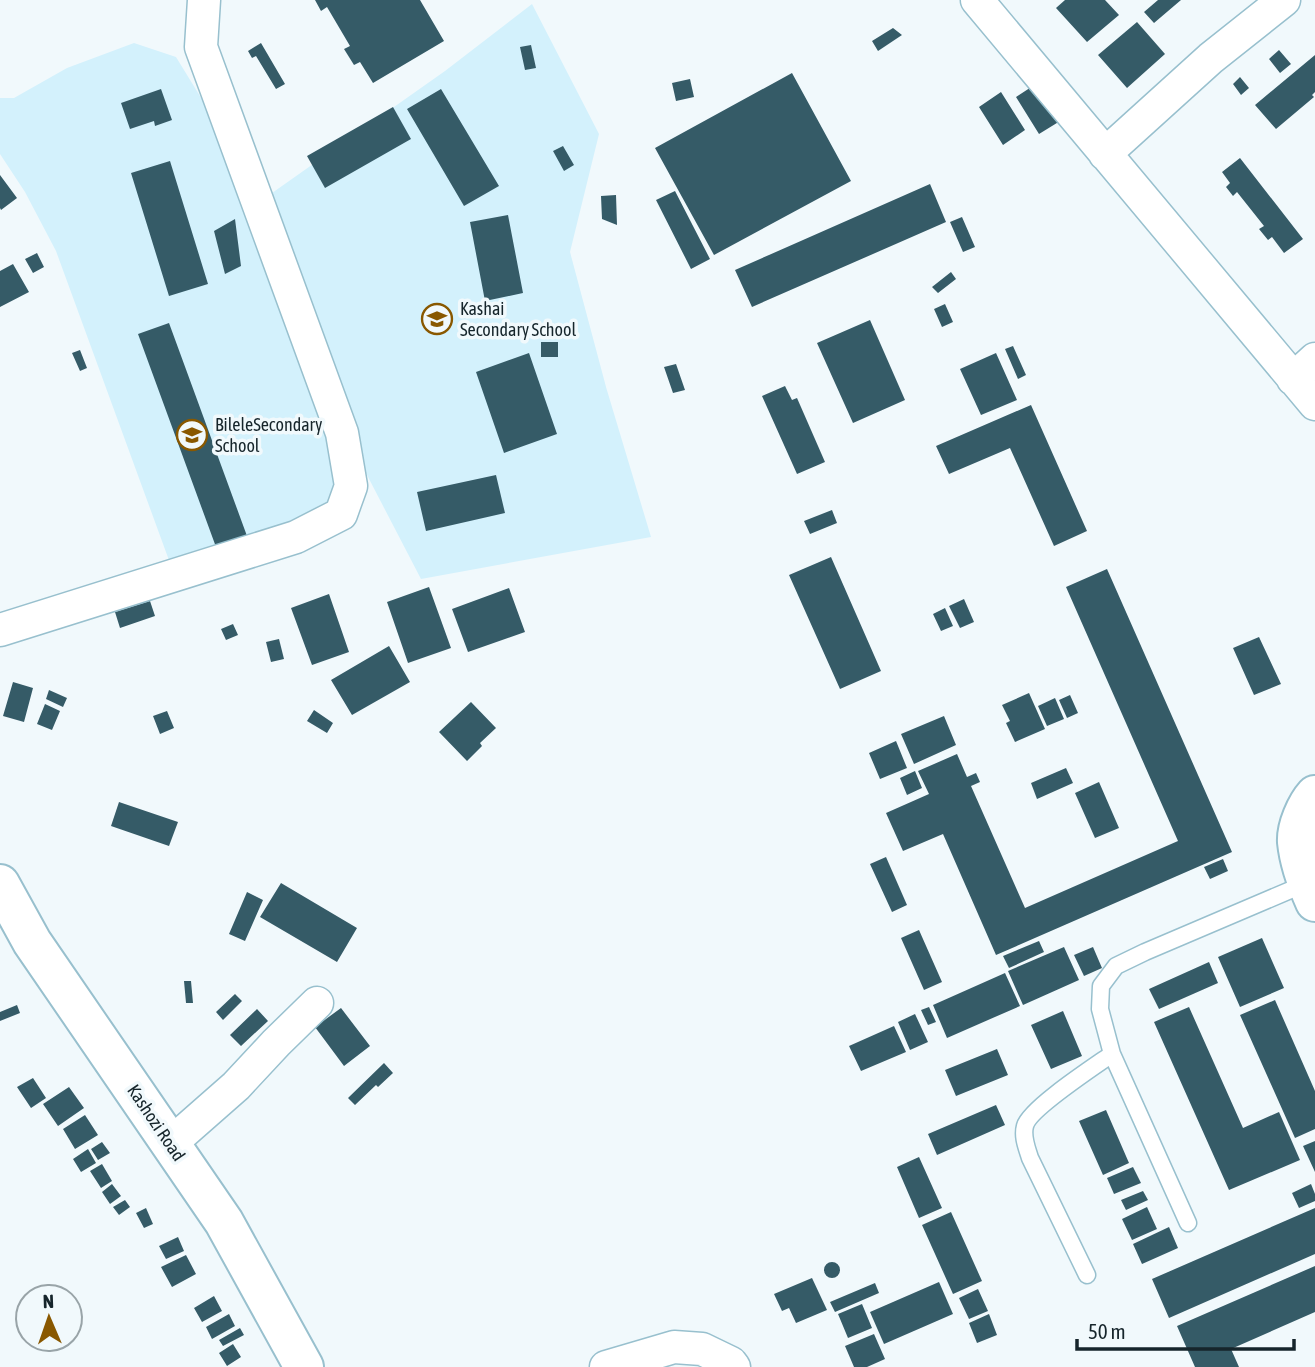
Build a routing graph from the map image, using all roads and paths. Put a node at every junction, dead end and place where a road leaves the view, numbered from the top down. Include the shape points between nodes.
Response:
1 (204, 0) edge
2 (976, 0) edge
3 (1284, 0) edge
4 (1105, 154) junction
5 (1304, 369) edge
6 (1315, 404) edge
7 (0, 630) edge
8 (1315, 795) edge
9 (0, 884) edge
10 (1311, 893) edge
11 (317, 1003) dead end
12 (1112, 1054) junction
13 (170, 1144) junction
14 (1188, 1223) dead end
15 (1087, 1275) dead end
16 (304, 1367) edge
17 (606, 1367) edge
18 (734, 1367) edge

1 - 7 street via 201,47 342,433 351,486 341,514 296,537
2 - 4 street
3 - 4 street via 1211,58
4 - 5 street
5 - 6 street
8 - 10 main road via 1306,806 1297,839
9 - 13 main road, Kashozi Road via 32,942
10 - 12 lane via 1116,966 1101,986 1100,1009
11 - 13 street via 236,1086
12 - 14 lane
12 - 15 lane via 1038,1108 1025,1124 1030,1158
13 - 16 main road, Kashozi Road via 224,1222
17 - 18 street via 674,1347 702,1349

